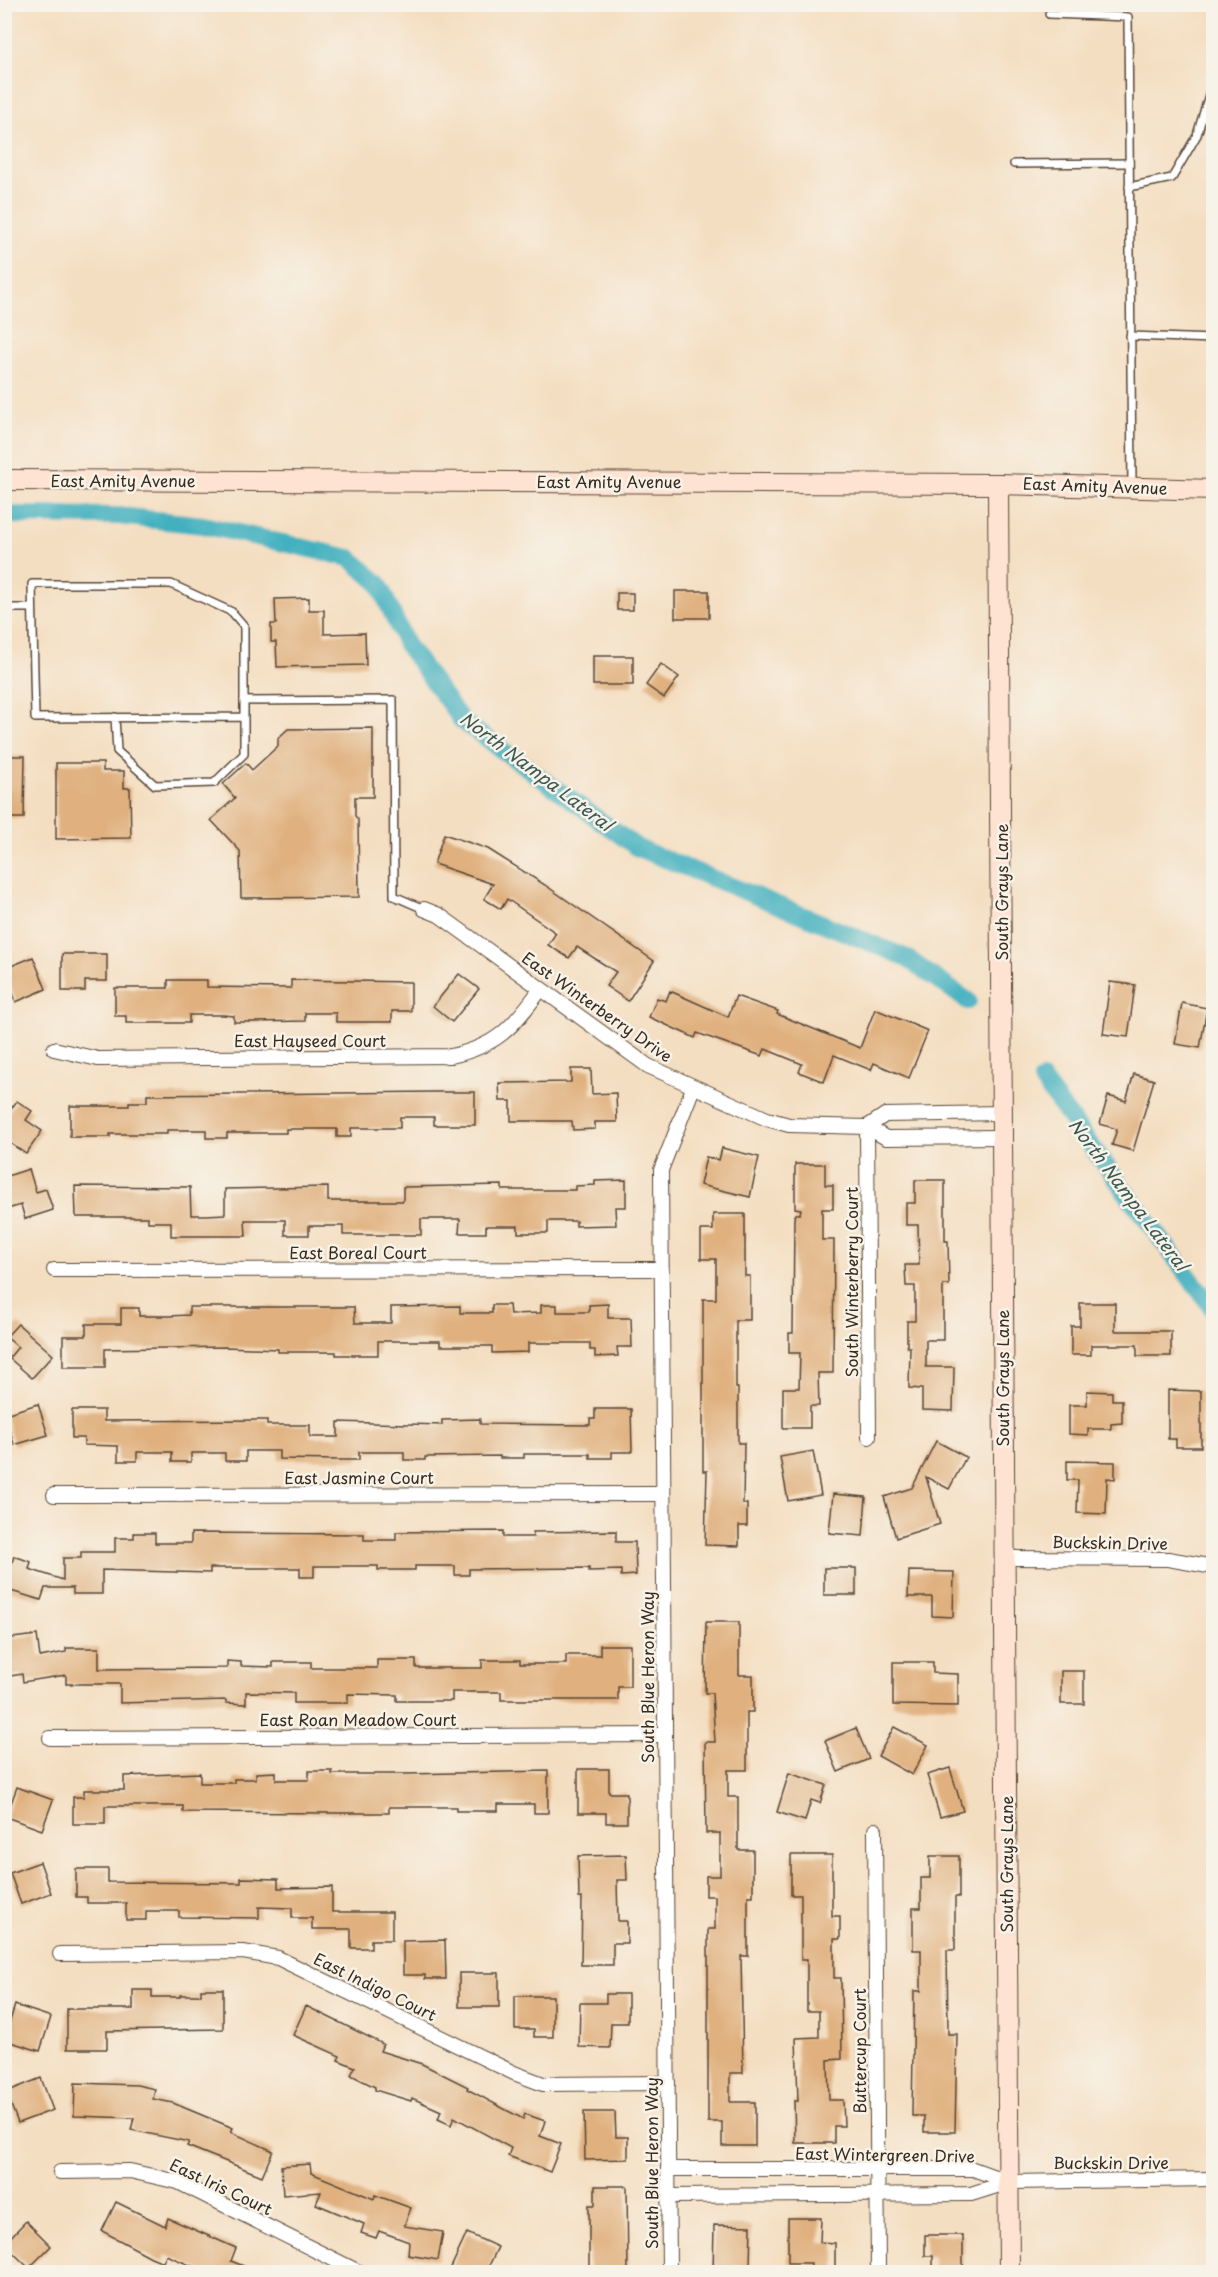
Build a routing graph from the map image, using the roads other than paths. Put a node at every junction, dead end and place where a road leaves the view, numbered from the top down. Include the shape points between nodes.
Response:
1 (1049, 14) dead end
2 (1214, 78) edge
3 (1129, 163) junction
4 (1014, 164) dead end
5 (1129, 187) junction
6 (1131, 336) junction
7 (1214, 339) edge
8 (4, 480) edge
9 (998, 484) junction
10 (1132, 488) junction
11 (1214, 490) edge
12 (4, 608) edge
13 (32, 609) junction
14 (244, 701) junction
15 (115, 717) junction
16 (244, 717) junction
17 (424, 909) joint
18 (540, 990) junction
19 (54, 1049) dead end
20 (693, 1088) junction
21 (1002, 1113) junction
22 (867, 1127) junction
23 (1002, 1137) junction
24 (662, 1269) junction
25 (54, 1270) dead end
26 (870, 1437) dead end
27 (663, 1494) junction
28 (54, 1495) dead end
29 (1005, 1558) junction
30 (1214, 1568) edge
31 (665, 1735) junction
32 (50, 1738) dead end
33 (875, 1830) dead end
34 (60, 1954) dead end
35 (668, 2083) junction
36 (668, 2169) junction
37 (877, 2169) junction
38 (60, 2172) dead end
39 (1214, 2180) edge
40 (1009, 2182) junction
41 (878, 2195) junction
42 (669, 2196) junction
43 (359, 2272) edge
44 (669, 2272) edge
45 (878, 2272) edge
46 (1009, 2272) edge

1 - 3 lane via 1128,16
2 - 5 lane via 1197,135 1172,178
3 - 4 lane
3 - 5 lane
5 - 6 lane
6 - 7 lane
6 - 10 lane
8 - 9 street, East Amity Avenue
9 - 10 street, East Amity Avenue
9 - 21 street, South Grays Lane
10 - 11 street, East Amity Avenue
12 - 13 lane
13 - 14 lane via 32,584 171,584 232,612 244,626
13 - 15 lane via 35,718
14 - 16 lane
14 - 17 lane via 393,700 394,896
15 - 16 lane
15 - 16 lane via 117,751 155,785 214,783 244,754
17 - 18 street, East Winterberry Drive via 440,915
18 - 19 street, East Hayseed Court via 498,1039 476,1051 451,1056 98,1059
18 - 20 street, East Winterberry Drive via 648,1066
20 - 22 street, East Winterberry Drive via 789,1125
20 - 24 street, South Blue Heron Way via 661,1170
21 - 22 street, East Winterberry Drive via 885,1115
21 - 23 street, South Grays Lane
22 - 23 street, East Winterberry Drive via 886,1138
22 - 26 street, South Winterberry Court
23 - 29 street, South Grays Lane
24 - 25 street, East Boreal Court
24 - 27 street, South Blue Heron Way
27 - 28 street, East Jasmine Court
27 - 31 street, South Blue Heron Way
29 - 30 street, Buckskin Drive via 1168,1559
29 - 40 street, South Grays Lane
31 - 32 street, East Roan Meadow Court
31 - 35 street, South Blue Heron Way
33 - 37 street, Buttercup Court
34 - 35 street, East Indigo Court via 243,1952 278,1958 543,2084
35 - 36 street, South Blue Heron Way
36 - 37 street, East Wintergreen Drive
36 - 42 street, South Blue Heron Way
37 - 40 street, East Wintergreen Drive via 972,2169
37 - 41 street, Buttercup Court
38 - 43 street, East Iris Court via 130,2171 178,2182
39 - 40 street, Buckskin Drive
40 - 41 street via 971,2194
40 - 46 street, South Grays Lane
41 - 42 street
41 - 45 street, Buttercup Court
42 - 44 street, South Blue Heron Way

